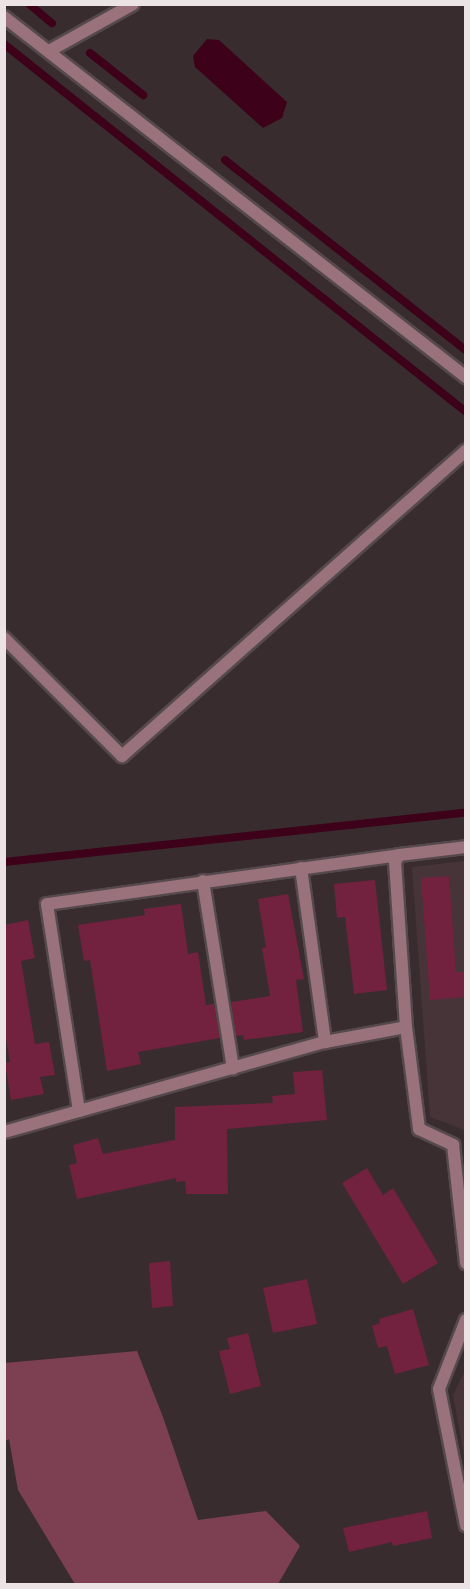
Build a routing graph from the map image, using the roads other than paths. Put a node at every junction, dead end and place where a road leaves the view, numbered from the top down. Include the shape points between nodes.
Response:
1 (133, 4) edge
2 (4, 16) edge
3 (48, 51) junction
4 (465, 376) edge
5 (465, 451) edge
6 (4, 638) edge
7 (465, 847) edge
8 (399, 855) junction
9 (301, 868) junction
10 (203, 882) junction
11 (405, 1027) junction
12 (326, 1042) junction
13 (233, 1069) junction
14 (79, 1111) junction
15 (4, 1132) edge
16 (465, 1263) edge
17 (465, 1320) edge
18 (465, 1526) edge

1 - 3 street
2 - 3 street
3 - 4 street
5 - 6 street via 122,756
7 - 8 street
8 - 9 street
8 - 11 street via 395,861
9 - 10 street
9 - 12 street
10 - 13 street
10 - 14 street via 47,904
11 - 12 street
11 - 16 street via 419,1129 453,1145
12 - 13 street
13 - 14 street
14 - 15 street
17 - 18 street via 439,1389

